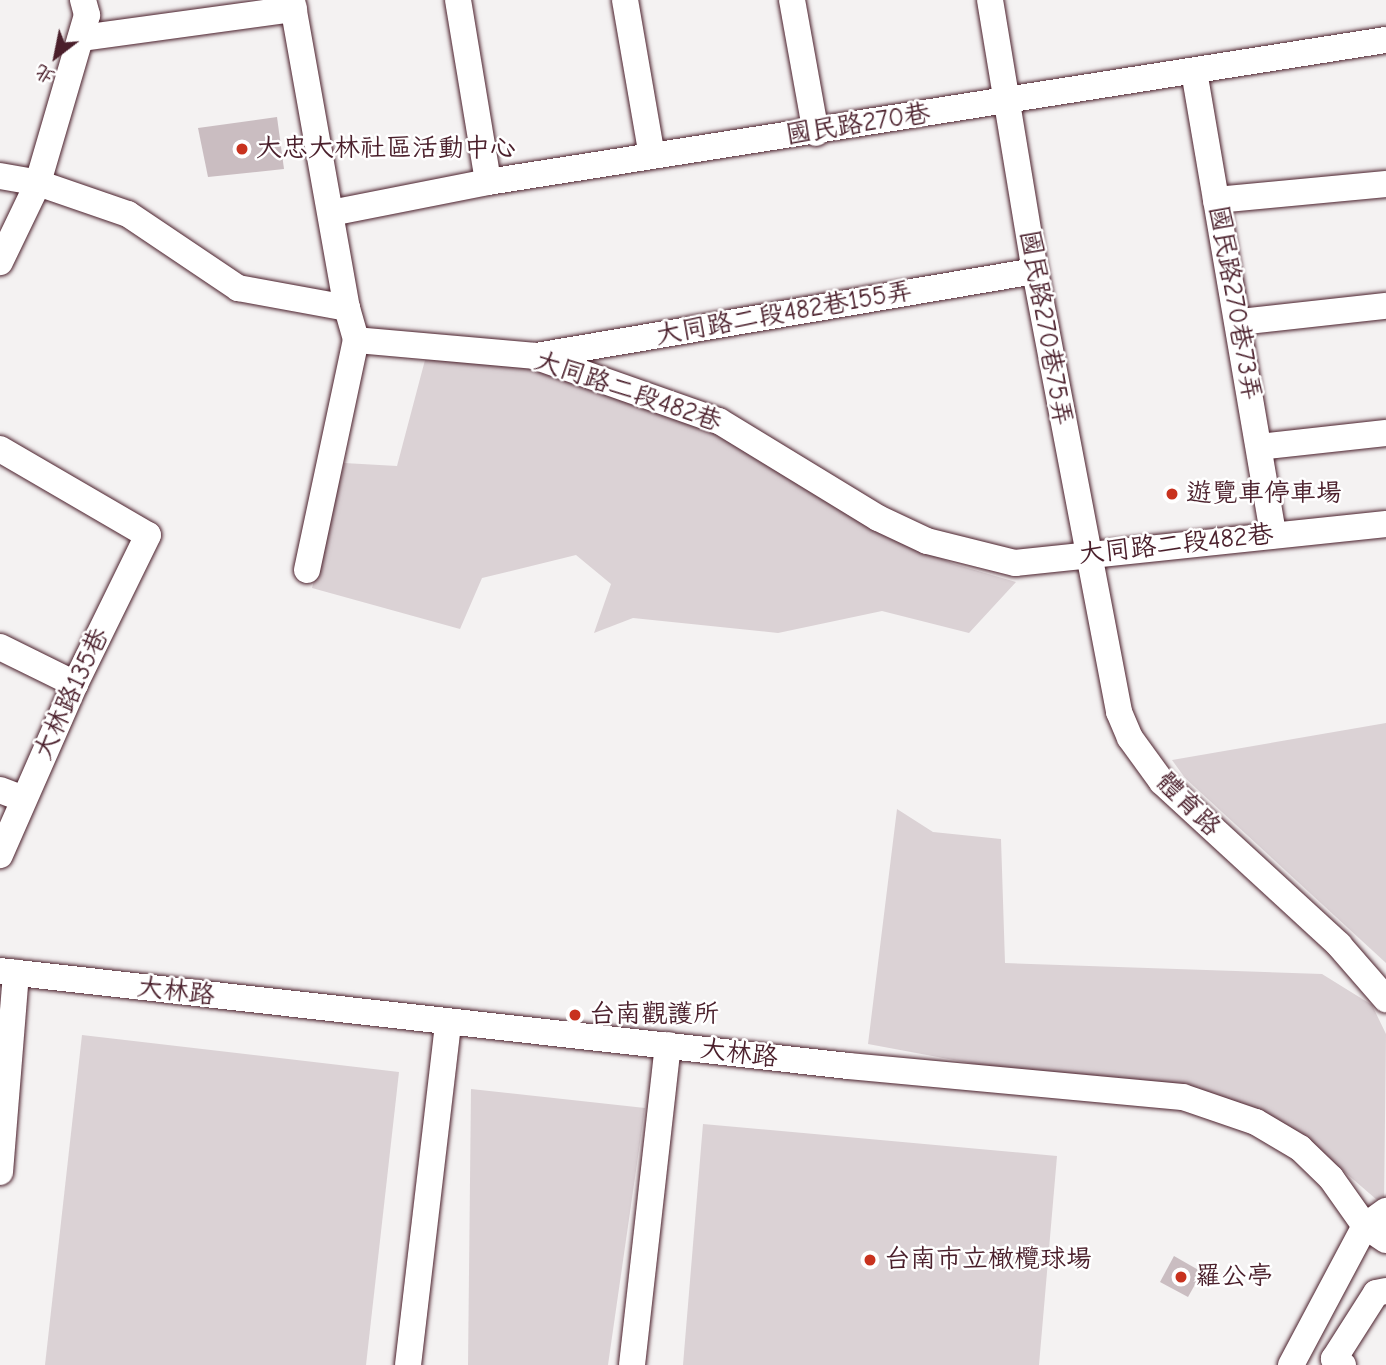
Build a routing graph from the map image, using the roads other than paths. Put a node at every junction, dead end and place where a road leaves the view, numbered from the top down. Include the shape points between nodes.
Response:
1 (83, 0) edge
2 (458, 0) edge
3 (625, 0) edge
4 (792, 0) edge
5 (990, 0) edge
6 (293, 5) edge
7 (81, 38) junction
8 (1386, 40) edge
9 (1194, 71) junction
10 (1007, 101) junction
11 (816, 133) junction
12 (652, 156) junction
13 (0, 176) edge
14 (488, 182) junction
15 (38, 183) junction
16 (1386, 184) edge
17 (1216, 200) junction
18 (331, 214) junction
19 (0, 262) edge
20 (1035, 271) junction
21 (1386, 306) edge
22 (347, 308) junction
23 (1240, 322) junction
24 (356, 340) junction
25 (534, 356) junction
26 (1386, 433) edge
27 (1259, 447) junction
28 (0, 449) edge
29 (1386, 524) edge
30 (1273, 535) junction
31 (1086, 555) junction
32 (307, 570) dead end
33 (0, 647) edge
34 (75, 684) junction
35 (12, 795) edge
36 (0, 855) edge
37 (8, 972) edge
38 (1386, 999) edge
39 (448, 1023) junction
40 (668, 1045) junction
41 (0, 1172) edge
42 (1379, 1226) edge
43 (1386, 1291) edge
44 (408, 1365) edge
45 (632, 1365) edge
46 (1291, 1365) edge
47 (1343, 1365) edge

1 - 7 street via 87,15
2 - 14 street
3 - 12 street
4 - 11 street
5 - 10 street, 國民路270巷75弄
6 - 7 street
6 - 18 street
7 - 15 street
8 - 9 street, 國民路270巷
9 - 10 street, 國民路270巷
9 - 17 street, 國民路270巷73弄
10 - 11 street, 國民路270巷
10 - 20 street, 國民路270巷75弄
11 - 12 street, 國民路270巷
12 - 14 street, 國民路270巷
13 - 15 street
14 - 18 street, 國民路270巷
15 - 19 street
15 - 22 street via 128,214 239,288
16 - 17 street
17 - 23 street, 國民路270巷73弄
18 - 22 street
20 - 25 street, 大同路二段482巷155弄
20 - 31 street, 國民路270巷75弄
21 - 23 street
22 - 24 street
23 - 27 street, 國民路270巷73弄
24 - 25 street, 大同路二段482巷
24 - 32 street
25 - 31 street, 大同路二段482巷 via 719,421 878,519 928,541 1015,563
26 - 27 street
27 - 30 street, 國民路270巷73弄
28 - 34 street, 大林路135巷 via 148,535
29 - 30 street, 大同路二段482巷
30 - 31 street, 大同路二段482巷
31 - 38 street, 體育路 via 1119,712 1145,762 1181,802 1339,945
33 - 34 street
34 - 35 street, 大林路135巷
35 - 36 street, 大林路135巷
37 - 39 street, 大林路
37 - 41 street
39 - 40 street, 大林路
39 - 44 street
40 - 42 street, 大林路 via 1183,1097 1256,1122 1300,1148
40 - 45 street
42 - 46 street
43 - 47 street via 1376,1293 1334,1359

